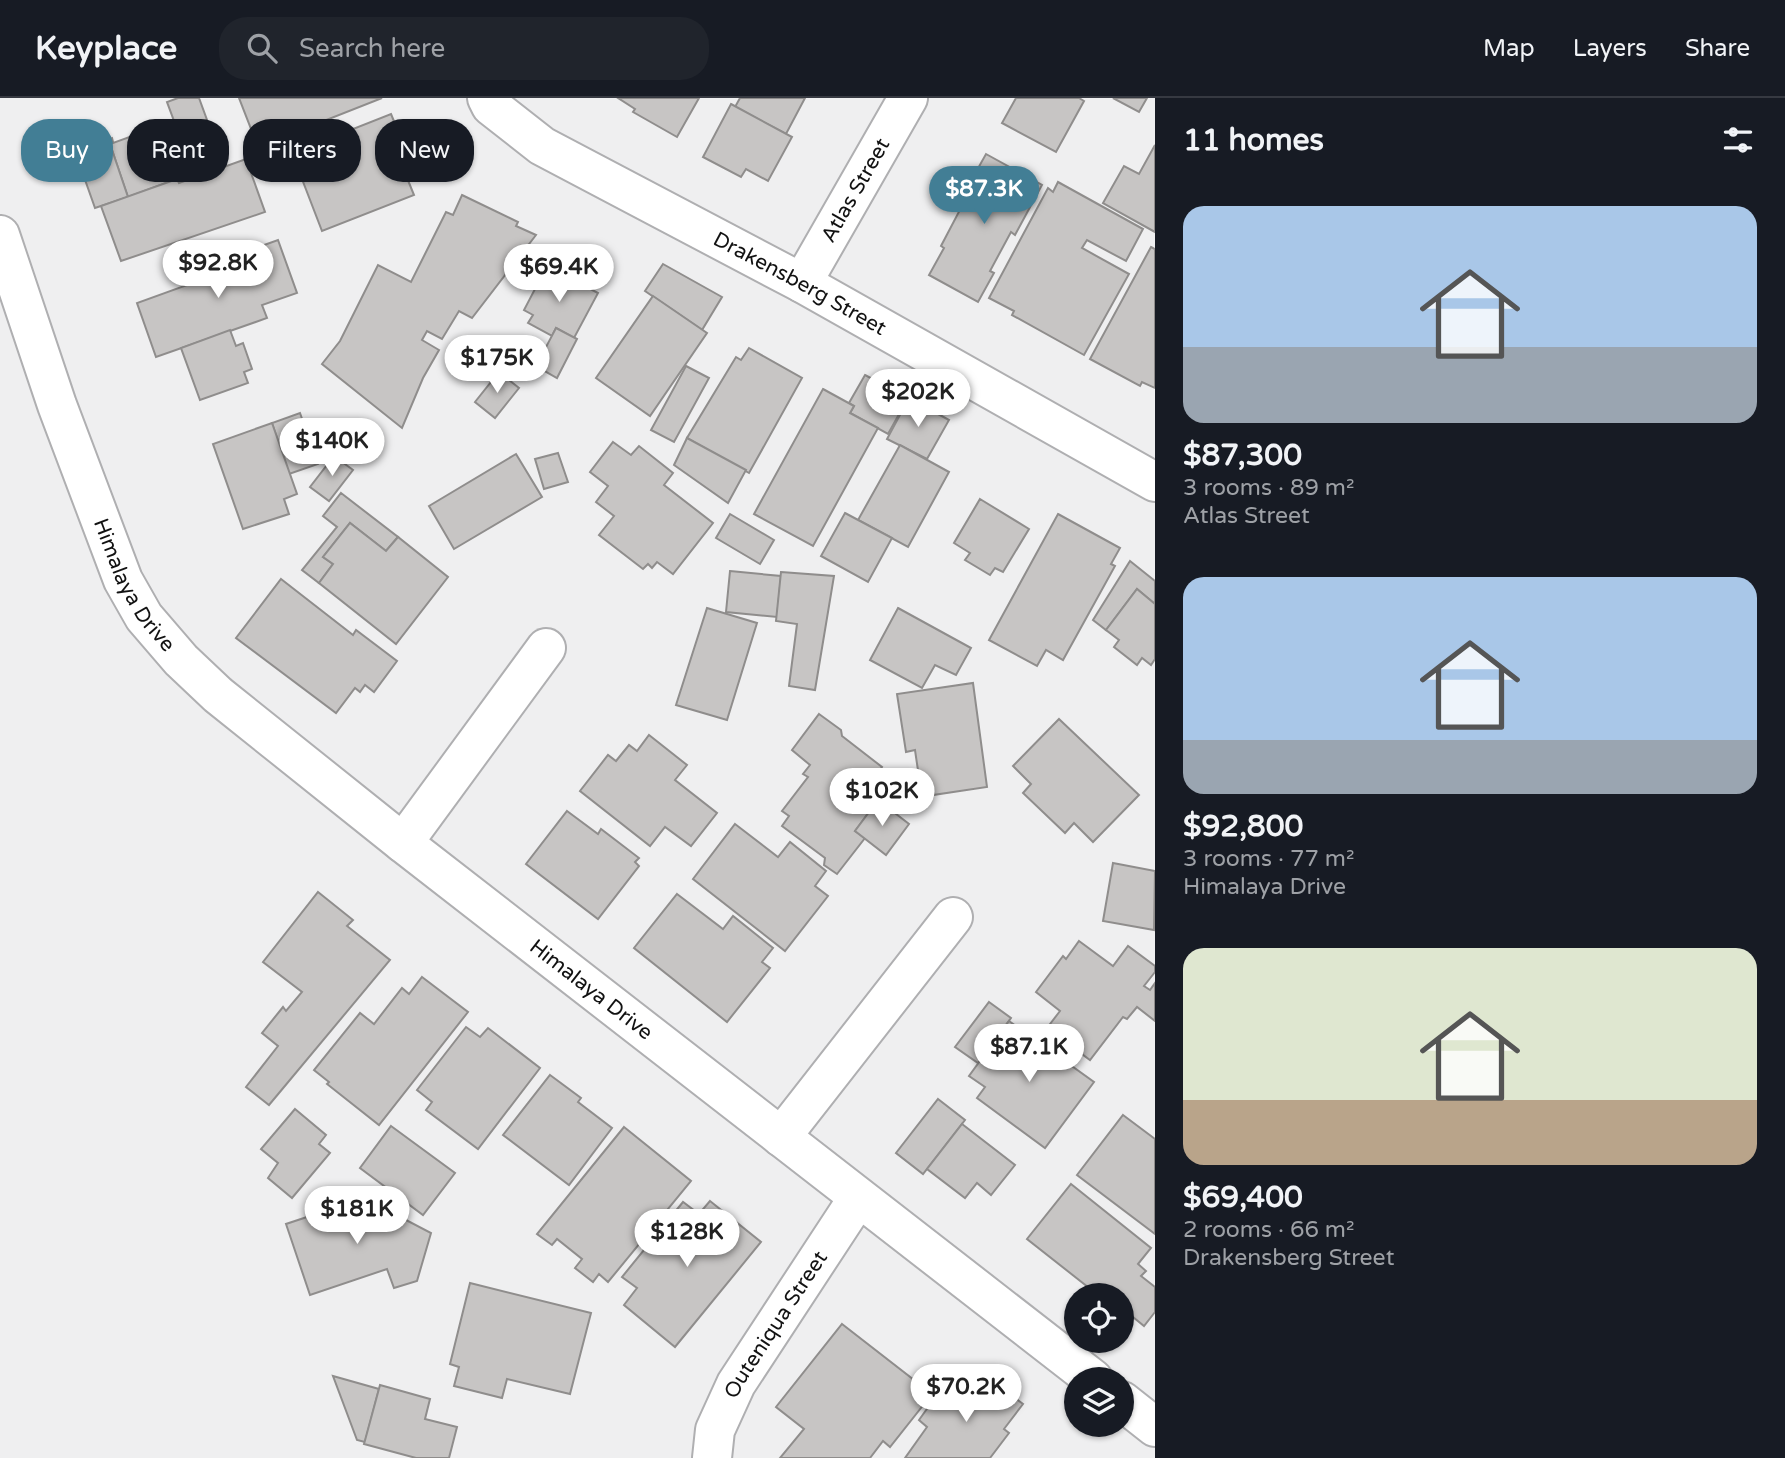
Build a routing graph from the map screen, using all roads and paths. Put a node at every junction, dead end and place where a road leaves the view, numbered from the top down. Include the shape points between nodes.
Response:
1 (487, 98) edge
2 (908, 98) edge
3 (0, 235) edge
4 (802, 283) junction
5 (1155, 482) edge
6 (546, 648) dead end
7 (403, 843) junction
8 (953, 917) dead end
9 (781, 1137) junction
10 (858, 1198) junction
11 (1077, 1367) edge
12 (1134, 1410) edge
13 (1155, 1427) edge
14 (712, 1458) edge

1 - 4 street, Drakensberg Street via 542,146
2 - 4 street, Atlas Street
3 - 7 street, Himalaya Drive via 57,405 123,580 144,617 218,695
4 - 5 street, Drakensberg Street
6 - 7 street
7 - 9 street, Himalaya Drive
8 - 9 street
9 - 10 street, Himalaya Drive
10 - 11 street, Himalaya Drive
10 - 14 street, Outeniqua Street via 736,1384 715,1430
12 - 13 street

